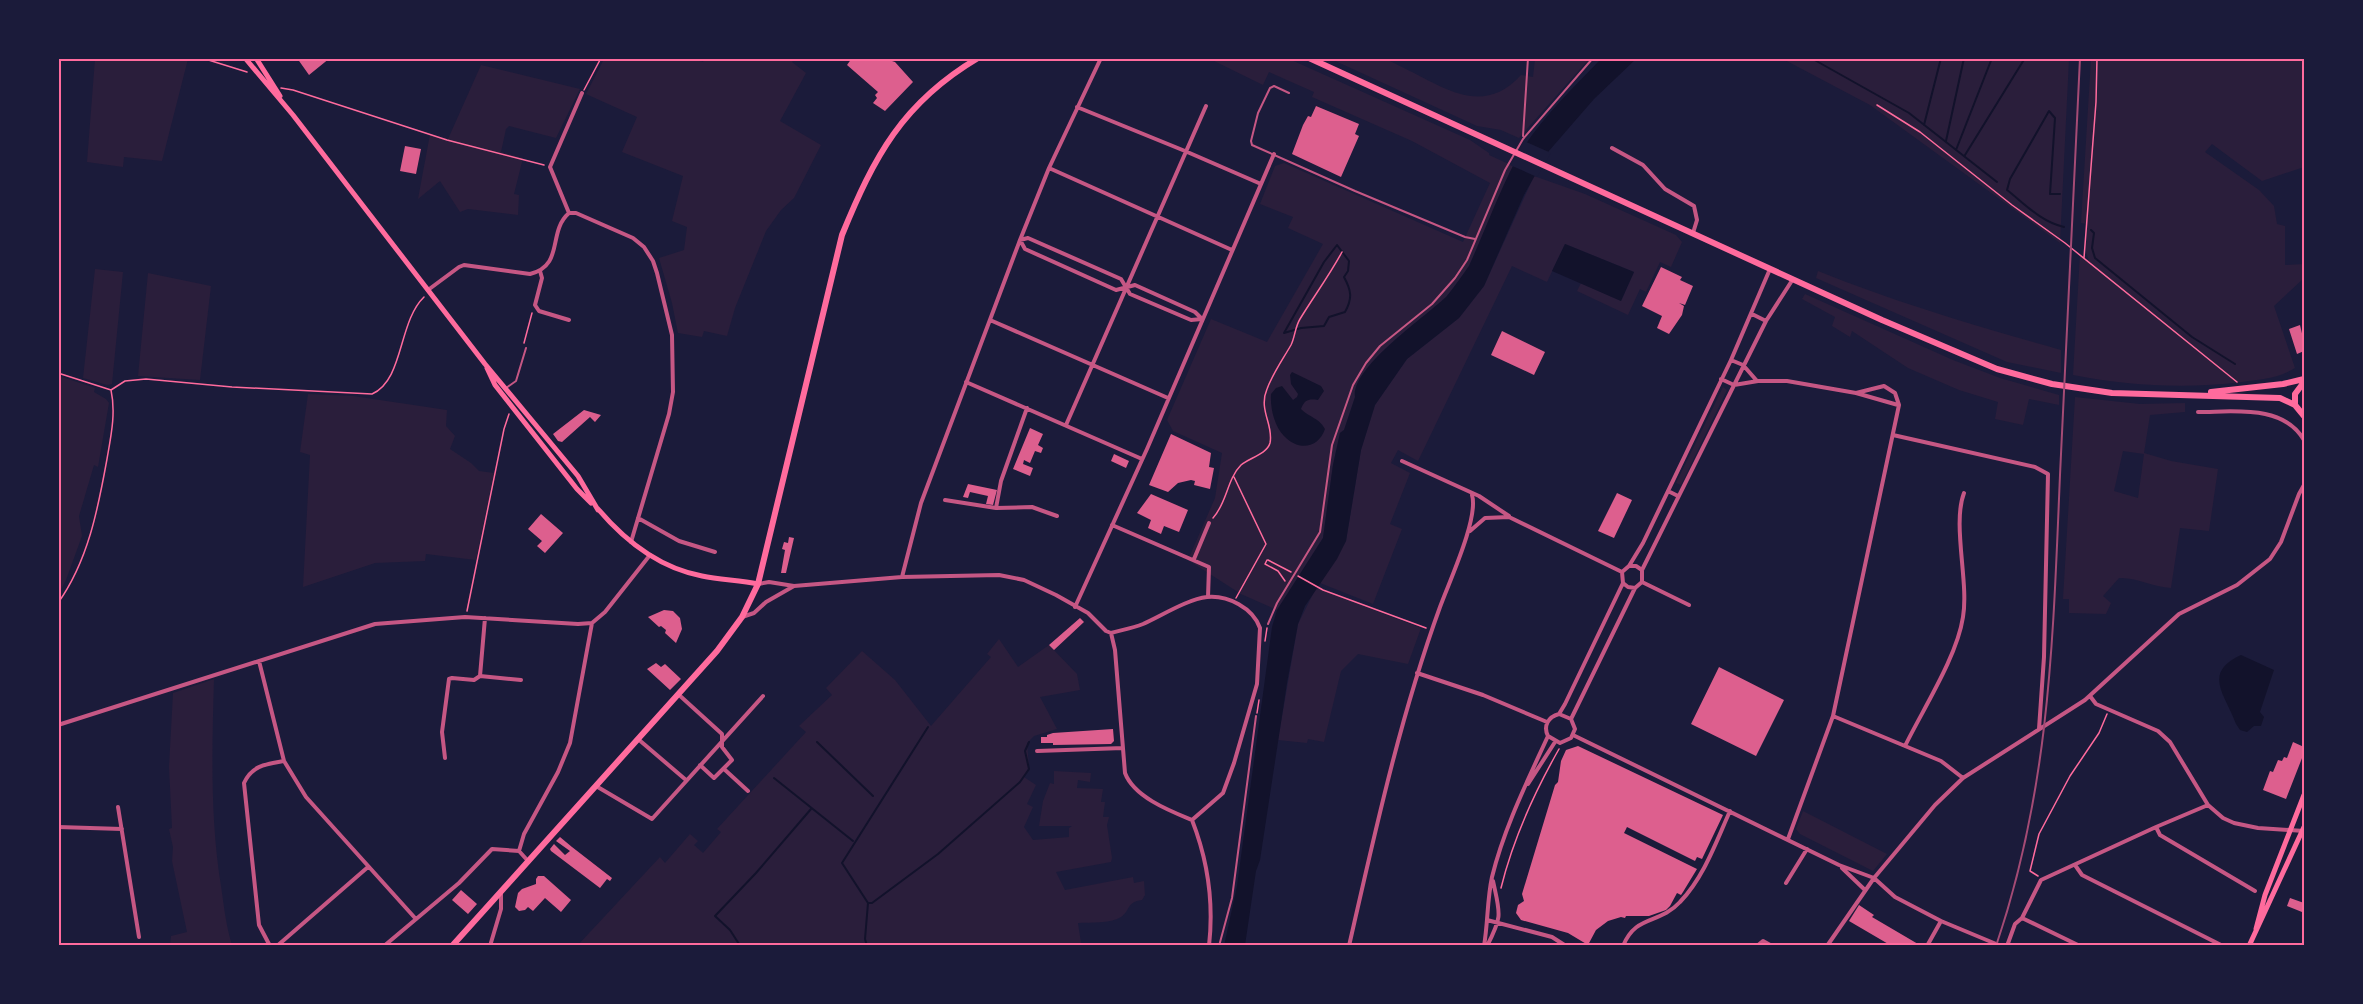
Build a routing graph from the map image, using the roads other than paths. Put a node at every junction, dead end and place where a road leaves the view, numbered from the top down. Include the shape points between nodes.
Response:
1 (245, 58) edge
2 (256, 58) edge
3 (978, 58) edge
4 (1101, 58) edge
5 (1309, 58) edge
6 (1528, 58) edge
7 (1593, 58) edge
8 (582, 93) road end
9 (1289, 93) dead end
10 (1206, 106) dead end
11 (1077, 107) junction
12 (293, 115) junction
13 (1522, 139) junction
14 (1612, 148) dead end
15 (1185, 150) junction
16 (1274, 154) junction
17 (1049, 168) junction
18 (1261, 184) junction
19 (569, 213) junction
20 (1157, 216) junction
21 (1693, 232) junction
22 (1476, 239) junction
23 (1020, 240) junction
24 (1233, 250) junction
25 (1770, 269) junction
26 (540, 271) junction
27 (1793, 279) junction
28 (1126, 287) junction
29 (429, 291) junction
30 (1752, 314) junction
31 (1202, 319) junction
32 (569, 320) dead end
33 (990, 320) junction
34 (1766, 321) junction
35 (526, 348) road end
36 (1731, 360) junction
37 (485, 364) junction
38 (1092, 364) junction
39 (1743, 365) junction
40 (1721, 379) junction
41 (1758, 381) junction
42 (2304, 381) edge
43 (966, 382) junction
44 (1734, 385) junction
45 (506, 388) junction
46 (1856, 393) junction
47 (2186, 394) junction
48 (1168, 398) junction
49 (1899, 405) junction
50 (2295, 405) junction
51 (1027, 408) junction
52 (2198, 412) dead end
53 (2304, 416) edge
54 (1065, 425) junction
55 (1893, 435) junction
56 (2304, 440) edge
57 (1142, 459) junction
58 (1402, 461) dead end
59 (2304, 485) edge
60 (1668, 491) junction
61 (1964, 493) dead end
62 (1472, 495) junction
63 (1678, 496) junction
64 (945, 500) dead end
65 (996, 508) junction
66 (598, 510) junction
67 (1057, 516) dead end
68 (1509, 517) junction
69 (638, 518) junction
70 (1209, 523) road end
71 (1112, 525) junction
72 (1469, 531) junction
73 (634, 545) junction
74 (715, 552) dead end
75 (650, 555) junction
76 (1194, 559) junction
77 (1629, 566) junction
78 (1642, 570) junction
79 (1622, 572) junction
80 (902, 578) junction
81 (1642, 582) junction
82 (1623, 583) junction
83 (758, 584) junction
84 (794, 586) junction
85 (1635, 588) junction
86 (1208, 597) junction
87 (1689, 605) dead end
88 (1075, 607) junction
89 (742, 617) junction
90 (485, 618) junction
91 (592, 623) junction
92 (1268, 624) dead end
93 (1111, 633) junction
94 (259, 661) junction
95 (1417, 673) junction
96 (480, 676) junction
97 (521, 680) dead end
98 (678, 694) junction
99 (763, 696) dead end
100 (2090, 696) junction
101 (1559, 714) junction
102 (1256, 716) dead end
103 (1833, 716) junction
104 (1571, 719) junction
105 (1547, 722) junction
106 (58, 725) edge
107 (2039, 729) junction
108 (1573, 735) junction
109 (1548, 736) junction
110 (638, 739) junction
111 (722, 740) junction
112 (1557, 743) junction
113 (1905, 746) junction
114 (1123, 748) junction
115 (1037, 751) dead end
116 (444, 758) dead end
117 (284, 761) junction
118 (700, 765) junction
119 (724, 769) junction
120 (1962, 778) junction
121 (686, 780) junction
122 (596, 786) junction
123 (748, 791) dead end
124 (1523, 792) junction
125 (2304, 795) edge
126 (2208, 805) junction
127 (118, 807) dead end
128 (1730, 811) junction
129 (1192, 820) junction
130 (58, 827) edge
131 (2156, 827) junction
132 (122, 829) junction
133 (2291, 830) junction
134 (2304, 830) edge
135 (1788, 839) junction
136 (1807, 849) junction
137 (519, 851) junction
138 (528, 861) junction
139 (1839, 865) junction
140 (2075, 865) junction
141 (368, 867) junction
142 (1492, 878) junction
143 (1874, 878) junction
144 (1786, 883) dead end
145 (1865, 890) junction
146 (501, 891) junction
147 (2255, 891) dead end
148 (415, 918) junction
149 (2022, 918) junction
150 (1487, 920) junction
151 (1941, 921) junction
152 (1498, 924) junction
153 (2256, 929) junction
154 (140, 937) dead end
155 (270, 945) edge
156 (277, 945) edge
157 (384, 945) edge
158 (452, 945) edge
159 (490, 945) edge
160 (1209, 945) edge
161 (1218, 945) edge
162 (1349, 945) edge
163 (1485, 945) edge
164 (1566, 945) edge
165 (1623, 945) edge
166 (1757, 945) edge
167 (1772, 945) edge
168 (1827, 945) edge
169 (1927, 945) edge
170 (2001, 945) edge
171 (2007, 945) edge
172 (2080, 945) edge
173 (2223, 945) edge
174 (2249, 945) edge

1 - 12 main road
2 - 12 main road
3 - 83 main road via 927,94 903,121 880,152 859,194 842,235
4 - 11 street
5 - 21 main road
6 - 13 lane
7 - 13 lane
8 - 19 street via 550,167
9 - 16 lane via 1270,88 1251,141
10 - 15 street
11 - 15 street
11 - 17 street
12 - 29 main road
13 - 22 lane
14 - 21 street via 1642,165 1665,189 1694,206 1697,220
15 - 18 street
15 - 20 street
16 - 18 street
16 - 22 lane via 1355,192
17 - 20 street
17 - 23 street
18 - 24 street
19 - 26 street via 561,222 549,265
19 - 69 street via 633,238 644,247 653,261 669,321 673,392
20 - 24 street
20 - 28 street
21 - 25 main road
22 - 92 lane via 1449,287 1380,345 1353,385 1332,445 1320,532
23 - 28 street via 1029,238 1121,279
23 - 28 street via 1025,249 1116,290
23 - 33 street
24 - 31 street
25 - 27 main road
25 - 30 street
26 - 29 street via 530,274 465,265
26 - 32 street via 535,305 538,311
27 - 34 street
27 - 47 main road via 2013,374 2081,389
28 - 31 street via 1135,285 1195,312
28 - 31 street via 1130,294 1191,320
28 - 38 street
29 - 37 main road
30 - 34 street
30 - 36 street
31 - 48 street
33 - 38 street
33 - 43 street
34 - 39 street
35 - 45 lane via 516,381
36 - 39 street
36 - 40 street
37 - 45 main road
37 - 66 main road via 495,385
38 - 48 street
38 - 54 street
39 - 41 street
39 - 44 street
40 - 44 street
40 - 60 street
41 - 44 street
41 - 46 street via 1787,381
42 - 47 main road
42 - 50 main road via 2295,394
43 - 51 street
43 - 80 street via 921,503
44 - 63 street
45 - 66 main road via 578,476
46 - 49 street
46 - 49 street via 1884,386 1895,393
47 - 50 main road via 2280,398
48 - 57 street
49 - 55 street
50 - 53 main road
51 - 54 street
51 - 65 street via 1001,481
52 - 56 street via 2261,412 2291,424
54 - 57 street
55 - 103 street
55 - 107 street via 2035,467 2049,479
57 - 71 street
58 - 62 street
59 - 100 street via 2270,559 2237,585 2179,614
60 - 63 street
60 - 77 street
61 - 113 street via 1964,615 1958,641
62 - 68 street
62 - 72 street via 1475,504
63 - 78 street
64 - 65 street
65 - 67 street via 1032,507
66 - 73 main road
68 - 72 street via 1485,518
68 - 79 street
69 - 73 street
69 - 74 street via 679,541
70 - 76 street
71 - 76 street
71 - 88 street
72 - 95 street
73 - 75 main road
75 - 83 main road via 699,576
75 - 91 street
76 - 86 street via 1209,567
77 - 78 street
77 - 79 street
78 - 81 street
79 - 82 street
80 - 84 street
80 - 88 street via 999,575 1024,580
81 - 85 street
81 - 87 street
82 - 85 street
82 - 101 street
83 - 84 street
83 - 89 main road
84 - 89 street
85 - 104 street
86 - 93 street
86 - 129 street via 1234,602 1257,622 1257,684 1223,793
88 - 93 street
89 - 98 main road
90 - 91 street
90 - 94 street via 375,624
90 - 96 street
91 - 137 street via 570,743
93 - 114 street
94 - 106 street
94 - 117 street
95 - 105 street
95 - 162 street
96 - 97 street
96 - 116 street via 474,680 449,680 441,732
98 - 110 main road
98 - 111 street via 722,734
99 - 111 street
100 - 107 street
100 - 126 street via 2109,710 2158,731 2170,742
101 - 104 street
101 - 105 street
102 - 161 lane via 1232,898
103 - 113 street
103 - 135 street
104 - 108 street
105 - 109 street
107 - 120 street
108 - 112 street via 1568,741
108 - 128 street
109 - 112 street
109 - 124 street
110 - 121 street
110 - 122 main road
111 - 118 street
111 - 119 street via 722,747 732,760
112 - 124 street
113 - 120 street via 1941,761
114 - 115 street
114 - 129 street via 1125,773 1131,784
117 - 141 street via 306,797
117 - 155 street via 257,766 247,776 244,790 259,925
118 - 119 street via 714,778
118 - 121 street
119 - 123 street
120 - 143 street
121 - 122 street via 652,819
122 - 138 main road
124 - 142 street
125 - 133 main road
126 - 131 street
126 - 133 street via 2234,823
127 - 132 street
128 - 135 street
128 - 165 street via 1689,892 1670,912 1637,925
129 - 160 street via 1208,873 1212,911
130 - 132 street
131 - 140 street
131 - 147 street via 2160,835
132 - 154 street
133 - 134 street
133 - 153 main road
134 - 153 main road
135 - 136 street
136 - 139 street
136 - 144 street
137 - 138 street
137 - 148 street via 492,849 459,883
138 - 146 main road
139 - 143 street
139 - 145 street
140 - 149 street via 2039,882
140 - 173 street via 2082,875
141 - 148 street
141 - 156 street
142 - 150 street
142 - 152 street via 1500,912
143 - 145 street
143 - 151 street via 1895,897
145 - 168 street
146 - 158 main road
146 - 159 street via 501,909
148 - 157 street
149 - 171 street via 2014,924
149 - 172 street
150 - 152 street
150 - 163 street
151 - 169 street
151 - 170 street
152 - 163 street
152 - 164 street via 1552,937
153 - 174 main road
166 - 167 street via 1763,941

